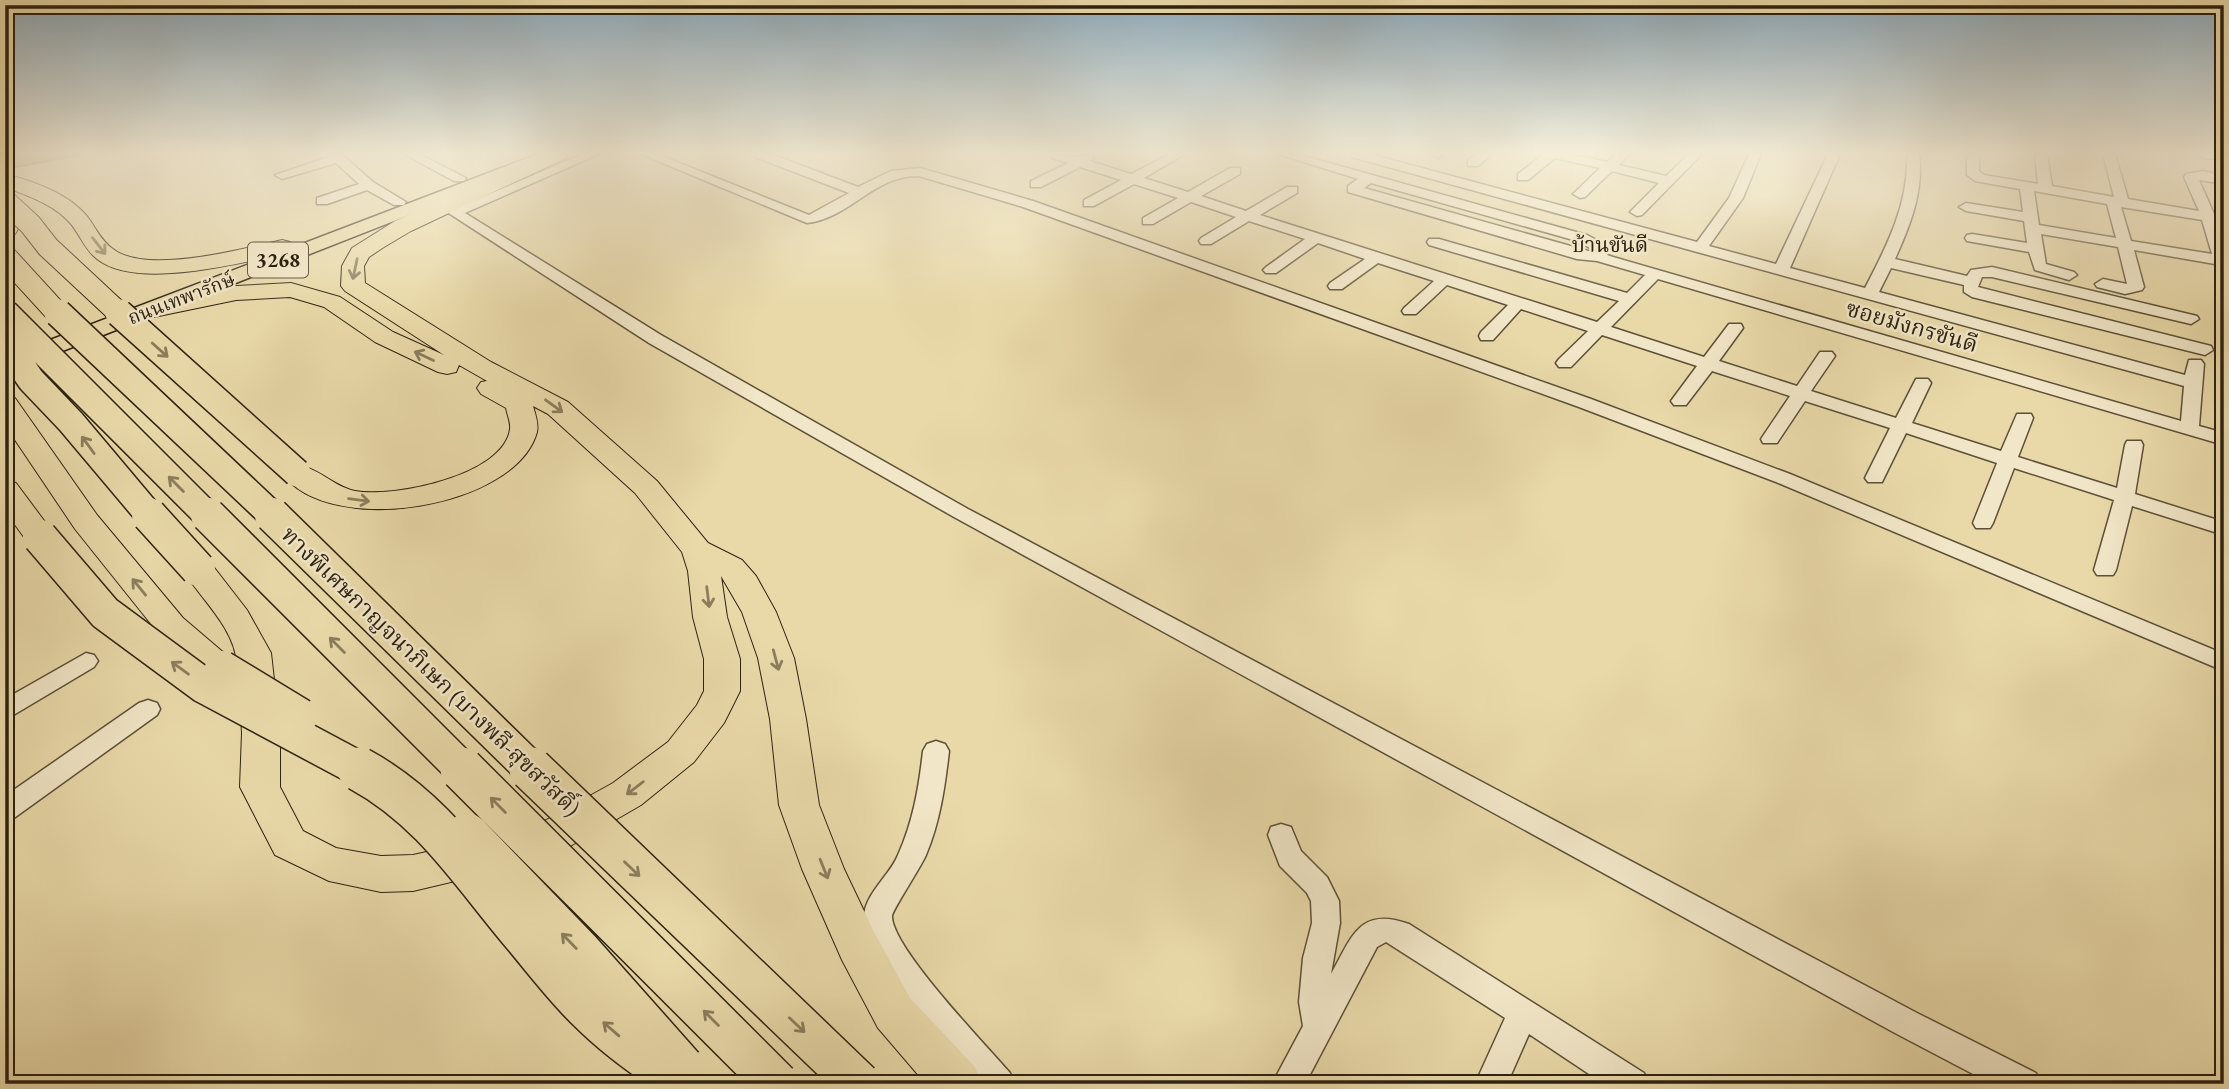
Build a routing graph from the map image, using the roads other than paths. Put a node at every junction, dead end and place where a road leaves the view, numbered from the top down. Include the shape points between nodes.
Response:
1 (9, 205) edge
2 (58, 205) edge
3 (392, 205) edge
4 (419, 205) edge
5 (448, 205) edge
6 (471, 205) edge
7 (773, 205) edge
8 (839, 205) edge
9 (1008, 205) edge
10 (1030, 205) edge
11 (1175, 205) edge
12 (1214, 205) edge
13 (1267, 205) edge
14 (1412, 205) edge
15 (1547, 205) edge
16 (1644, 205) edge
17 (1731, 205) edge
18 (1812, 205) edge
19 (1907, 205) edge
20 (2029, 205) edge
21 (2119, 205) edge
22 (2138, 205) edge
23 (2203, 205) edge
24 (1966, 207) dead end
25 (1000, 210) dead end
26 (1637, 212) dead end
27 (1249, 216) junction
28 (2208, 218) junction
29 (2224, 220) edge
30 (1147, 221) dead end
31 (2032, 223) junction
32 (1624, 226) junction
33 (6, 238) edge
34 (1316, 238) junction
35 (1972, 238) dead end
36 (1206, 241) dead end
37 (1434, 242) dead end
38 (2126, 244) junction
39 (282, 247) junction
40 (1701, 247) junction
41 (2035, 249) junction
42 (1596, 254) junction
43 (1377, 257) junction
44 (1887, 262) junction
45 (2223, 263) edge
46 (1271, 270) dead end
47 (1781, 270) junction
48 (1576, 272) dead end
49 (1655, 274) junction
50 (1445, 279) junction
51 (1971, 282) junction
52 (1336, 286) dead end
53 (1870, 294) junction
54 (1631, 299) junction
55 (1518, 303) junction
56 (149, 311) junction
57 (1410, 311) dead end
58 (5, 313) edge
59 (2191, 319) dead end
60 (1735, 328) dead end
61 (1601, 330) junction
62 (1487, 336) dead end
63 (5, 342) edge
64 (5, 352) edge
65 (1826, 356) dead end
66 (1565, 363) dead end
67 (1709, 364) junction
68 (5, 365) edge
69 (1922, 383) dead end
70 (2193, 383) junction
71 (1802, 394) junction
72 (1680, 401) dead end
73 (5, 404) edge
74 (2024, 418) dead end
75 (1901, 426) junction
76 (2189, 430) junction
77 (1770, 439) dead end
78 (2224, 439) edge
79 (2134, 445) dead end
80 (2006, 459) junction
81 (1875, 478) dead end
82 (5, 489) edge
83 (2124, 496) junction
84 (1983, 523) dead end
85 (2224, 529) edge
86 (697, 550) junction
87 (2105, 570) dead end
88 (86, 661) dead end
89 (2224, 663) edge
90 (148, 709) dead end
91 (5, 711) edge
92 (936, 751) dead end
93 (5, 810) edge
94 (1281, 835) dead end
95 (1523, 1013) junction
96 (1319, 1029) junction
97 (686, 1084) edge
98 (696, 1084) edge
99 (777, 1084) edge
100 (859, 1084) edge
101 (958, 1084) edge
102 (999, 1084) edge
103 (1288, 1084) edge
104 (1492, 1084) edge
105 (1633, 1084) edge
106 (2025, 1084) edge

1 -> 56 highway, bridge via 105,302 298,473 336,496 362,502 401,501 449,490 485,474 506,459 524,437 519,404 384,337 332,302 313,295 262,290
2 -> 39 highway via 72,213 108,257 137,265 220,260
3 - 39 main road, ถนนเทพารักษ์ / 3268
4 - 56 main road, ถนนเทพารักษ์ / 3268
5 -> 86 highway via 360,253 353,266 354,286 482,368 558,408 646,487
6 - 106 street via 454,212 655,339 961,513
7 - 8 street via 807,219
9 - 25 street
10 - 89 street via 1783,478
11 - 30 street
12 - 27 street
13 - 27 street
14 - 42 street, ซอยมังกรขันดี
15 - 32 street
16 - 26 street
17 - 40 street
18 - 47 street
19 - 44 street
20 - 31 street
21 - 38 street
22 - 28 street
23 - 28 street
24 - 31 street
27 - 34 street
27 - 36 street
28 - 29 street
28 - 45 street
31 - 38 street
31 - 41 street
32 - 40 street
32 - 42 street
33 -> 100 highway, ทางพิเศษกาญจนาภิเษก (บางพลี-สุขสวัสดิ์), bridge via 72,329 255,499
34 - 43 street
34 - 46 street
35 - 41 street
37 - 54 street
38 - 41 street via 2136,287 2132,290 2040,267
38 - 45 street
39 - 64 main road, ถนนเทพารักษ์ / 3268
40 - 47 street
42 - 48 street
42 - 49 street, ซอยมังกรขันดี
43 - 50 street
43 - 52 street
44 - 51 street
44 - 53 street
47 - 53 street
49 - 54 street
49 - 76 street, ซอยมังกรขันดี via 1843,321
50 - 55 street
50 - 57 street
51 - 59 street via 1979,271 1992,271 2123,298
51 - 70 street via 1970,289 1978,294 2150,330 2200,357
53 - 70 street
54 - 61 street
55 - 61 street
55 - 62 street
56 - 68 main road, ถนนเทพารักษ์ / 3268
99 -> 58 highway, ทางพิเศษกาญจนาภิเษก (บางพลี-สุขสวัสดิ์), bridge
60 - 67 street
61 - 66 street
61 - 67 street
86 -> 63 highway, bridge via 722,659 722,691 681,752 627,794 539,844 413,873 381,874 329,864 289,843 260,787 254,653 235,618 198,569 24,374
65 - 71 street
67 - 71 street
67 - 72 street
69 - 75 street
70 - 76 street
71 - 75 street
71 - 77 street
98 -> 73 highway, bridge via 580,953 453,820 396,768 222,668 171,626 86,522
74 - 80 street
75 - 80 street
75 - 81 street
76 - 78 street, ซอยมังกรขันดี
79 - 83 street
80 - 83 street
80 - 84 street
97 -> 82 highway, bridge via 589,1010 444,835 386,783 204,686 105,613
83 - 85 street
83 - 87 street
86 -> 101 highway via 731,568 759,612 776,658 799,805 858,946 894,1013
88 - 91 street
90 - 93 street
92 - 102 street via 922,830 877,917 882,933 920,992
94 - 96 street via 1290,858 1317,885 1325,901 1314,1002
95 - 96 street via 1387,928 1375,930 1367,938
95 - 104 street
95 - 105 street
96 - 103 street

